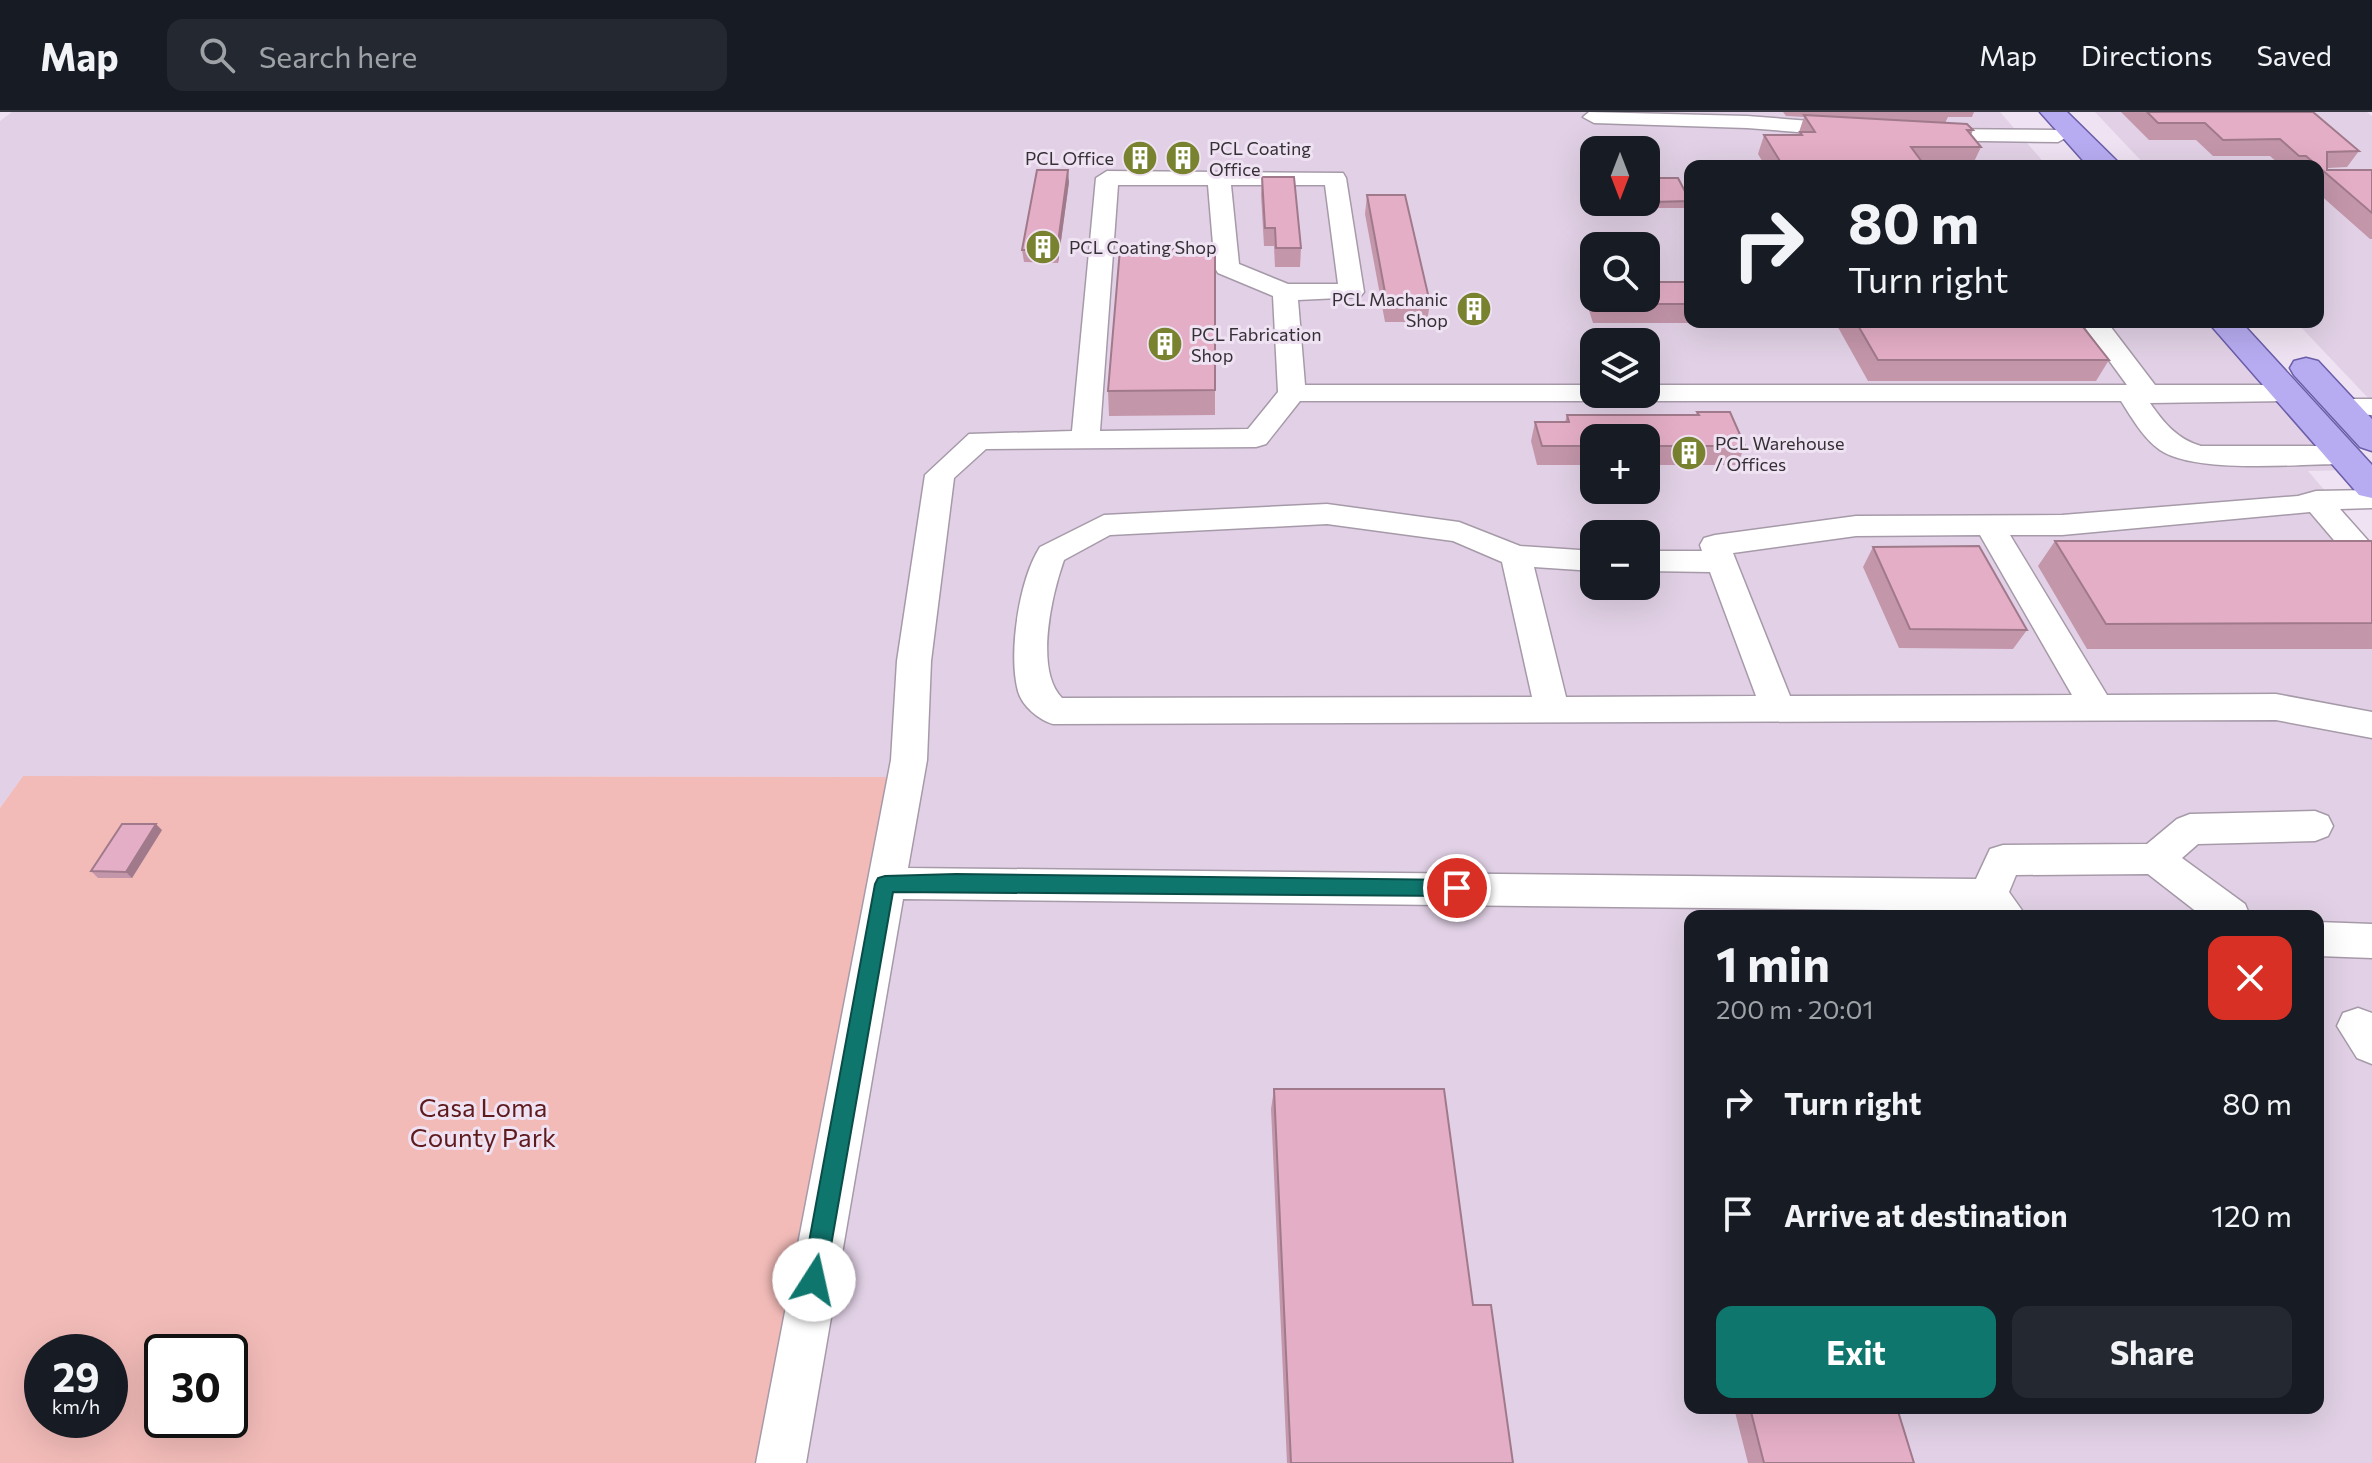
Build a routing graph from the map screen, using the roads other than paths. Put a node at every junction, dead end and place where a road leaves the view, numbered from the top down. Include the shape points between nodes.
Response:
1 (2036, 112) edge
2 (1594, 117) dead end
3 (2059, 120) edge
4 (1874, 132) edge
5 (1905, 134) edge
6 (2082, 160) edge
7 (2098, 160) edge
8 (2109, 160) edge
9 (1219, 179) junction
10 (1285, 292) junction
11 (2098, 328) edge
12 (2229, 328) edge
13 (2250, 328) edge
14 (2268, 328) edge
15 (2297, 358) junction
16 (1292, 393) junction
17 (1580, 393) edge
18 (1660, 393) edge
19 (2147, 393) junction
20 (2287, 393) junction
21 (2357, 407) edge
22 (1085, 439) junction
23 (2362, 452) edge
24 (2372, 487) edge
25 (2372, 499) edge
26 (2316, 500) junction
27 (1989, 525) junction
28 (1516, 556) junction
29 (1580, 560) edge
30 (1660, 561) edge
31 (1721, 562) junction
32 (2372, 565) edge
33 (1552, 708) junction
34 (1778, 708) junction
35 (2097, 708) junction
36 (2372, 725) edge
37 (2315, 826) dead end
38 (2155, 859) junction
39 (885, 884) junction
40 (1998, 905) edge
41 (2223, 910) edge
42 (2324, 939) edge
43 (2372, 941) edge
44 (781, 1463) edge

1 - 3 main road
2 - 4 street
3 - 5 street
3 - 6 main road
3 - 7 main road
3 - 8 main road
9 - 10 street via 1227,268
9 - 10 street via 1335,178 1351,292
9 - 22 street via 1107,178
10 - 16 street
11 - 19 street
12 - 20 main road
13 - 15 main road via 2268,347
14 - 15 main road
15 - 21 main road
16 - 17 street
16 - 22 street via 1256,438
18 - 19 street
19 - 20 street
19 - 23 street via 2135,401 2160,438 2180,451
20 - 23 main road via 2336,421
21 - 23 main road
22 - 39 street via 979,440 940,475 914,661 909,760
23 - 24 main road
25 - 26 street
26 - 27 street via 2062,525
26 - 32 street
27 - 31 street via 1856,526 1764,537 1715,545
27 - 35 street
28 - 29 street
28 - 33 street
28 - 33 street via 1459,532 1327,514 1104,525 1051,554 1035,598 1035,692 1053,711
30 - 31 street
31 - 34 street
33 - 34 street
34 - 35 street
35 - 36 street via 2276,707
37 - 38 street via 2190,829
38 - 40 street via 2003,860
38 - 41 street
39 - 40 street
39 - 44 street
42 - 43 street

